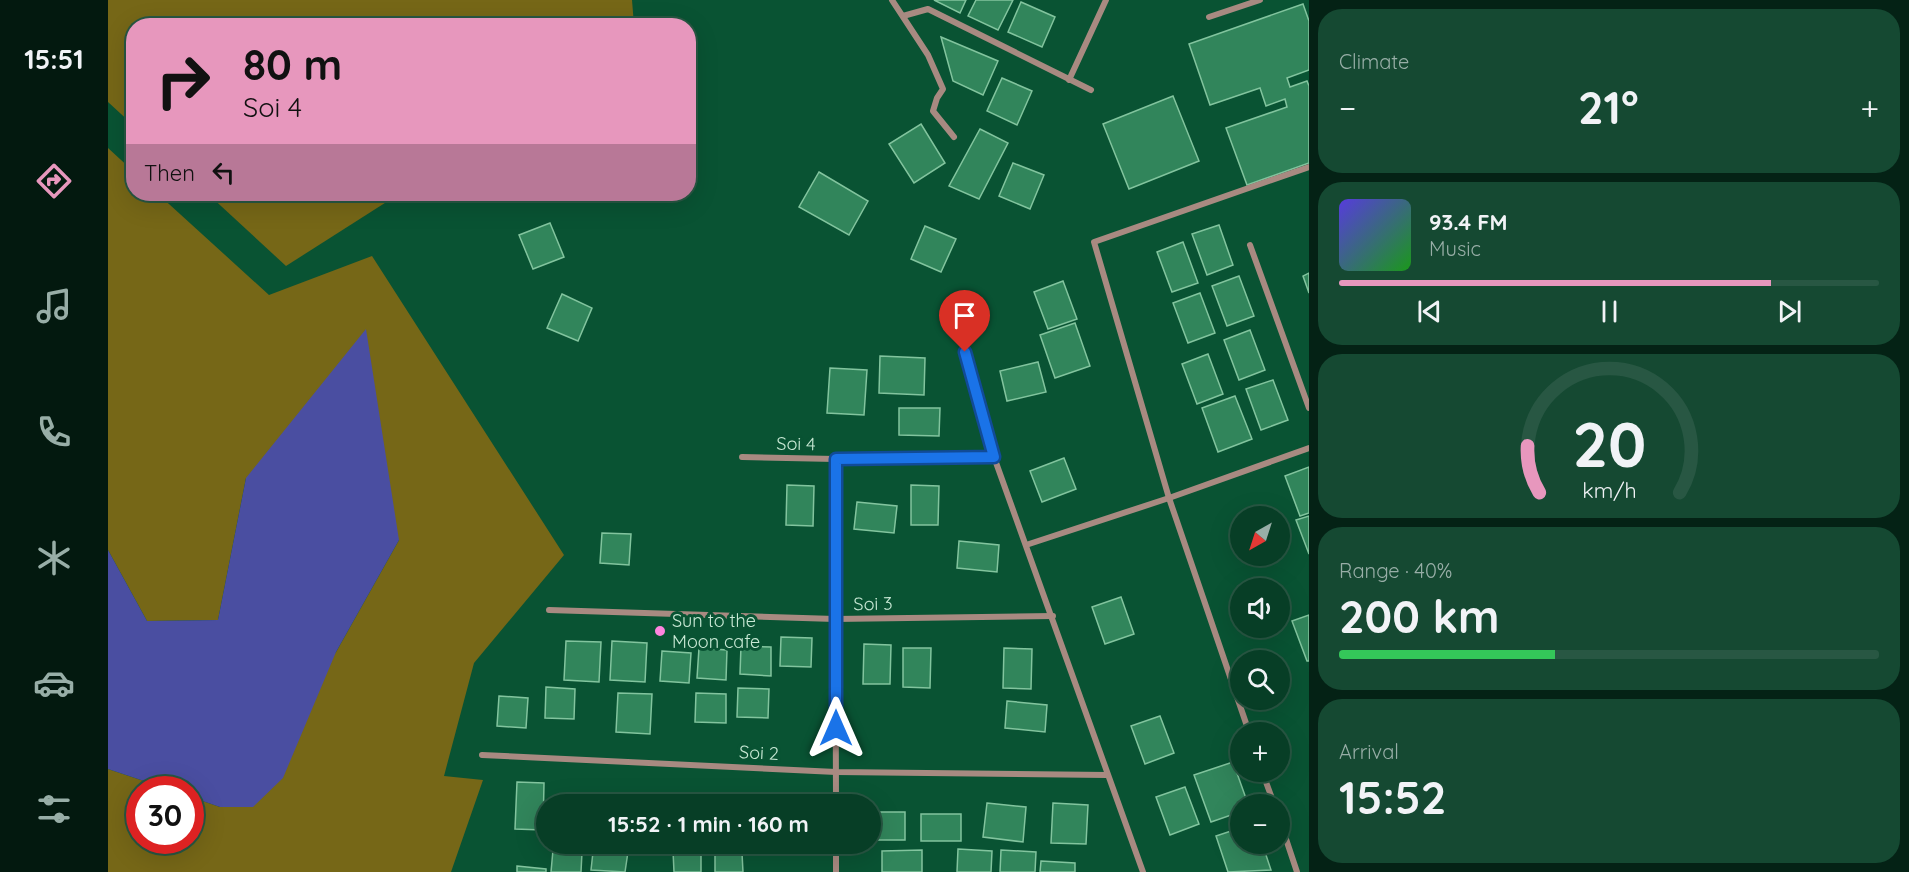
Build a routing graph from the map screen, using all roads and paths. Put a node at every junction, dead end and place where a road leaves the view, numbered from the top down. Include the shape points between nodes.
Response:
1 (892, 0) edge
2 (1106, 0) edge
3 (1260, 0) edge
4 (903, 16) junction
5 (1209, 17) dead end
6 (1069, 80) junction
7 (1091, 90) dead end
8 (954, 137) dead end
9 (1309, 167) edge
10 (1250, 245) dead end
11 (959, 332) dead end
12 (1309, 408) edge
13 (1309, 448) edge
14 (742, 457) dead end
15 (994, 457) junction
16 (836, 459) junction
17 (1169, 498) junction
18 (1026, 545) junction
19 (549, 610) dead end
20 (1053, 616) junction
21 (835, 619) junction
22 (1246, 722) edge
23 (482, 755) dead end
24 (836, 772) junction
25 (1107, 775) junction
26 (836, 794) edge
27 (1290, 851) edge
28 (836, 854) edge
29 (836, 872) edge
30 (1143, 872) edge
31 (1297, 872) edge

1 - 4 street
2 - 6 street
3 - 5 street
4 - 6 street via 928,9
4 - 8 street via 928,55 943,89 933,111
6 - 7 street
9 - 17 street via 1094,242
10 - 12 street
11 - 15 street
13 - 17 street
14 - 16 street, Soi 4
15 - 16 street, Soi 4
15 - 18 street
16 - 21 street
17 - 18 street
17 - 22 street
18 - 20 street
19 - 21 street, Soi 3
20 - 21 street, Soi 3
20 - 25 street
21 - 24 street
23 - 24 street, Soi 2
24 - 25 street, Soi 2
24 - 26 street
25 - 30 street
27 - 31 street
28 - 29 street

